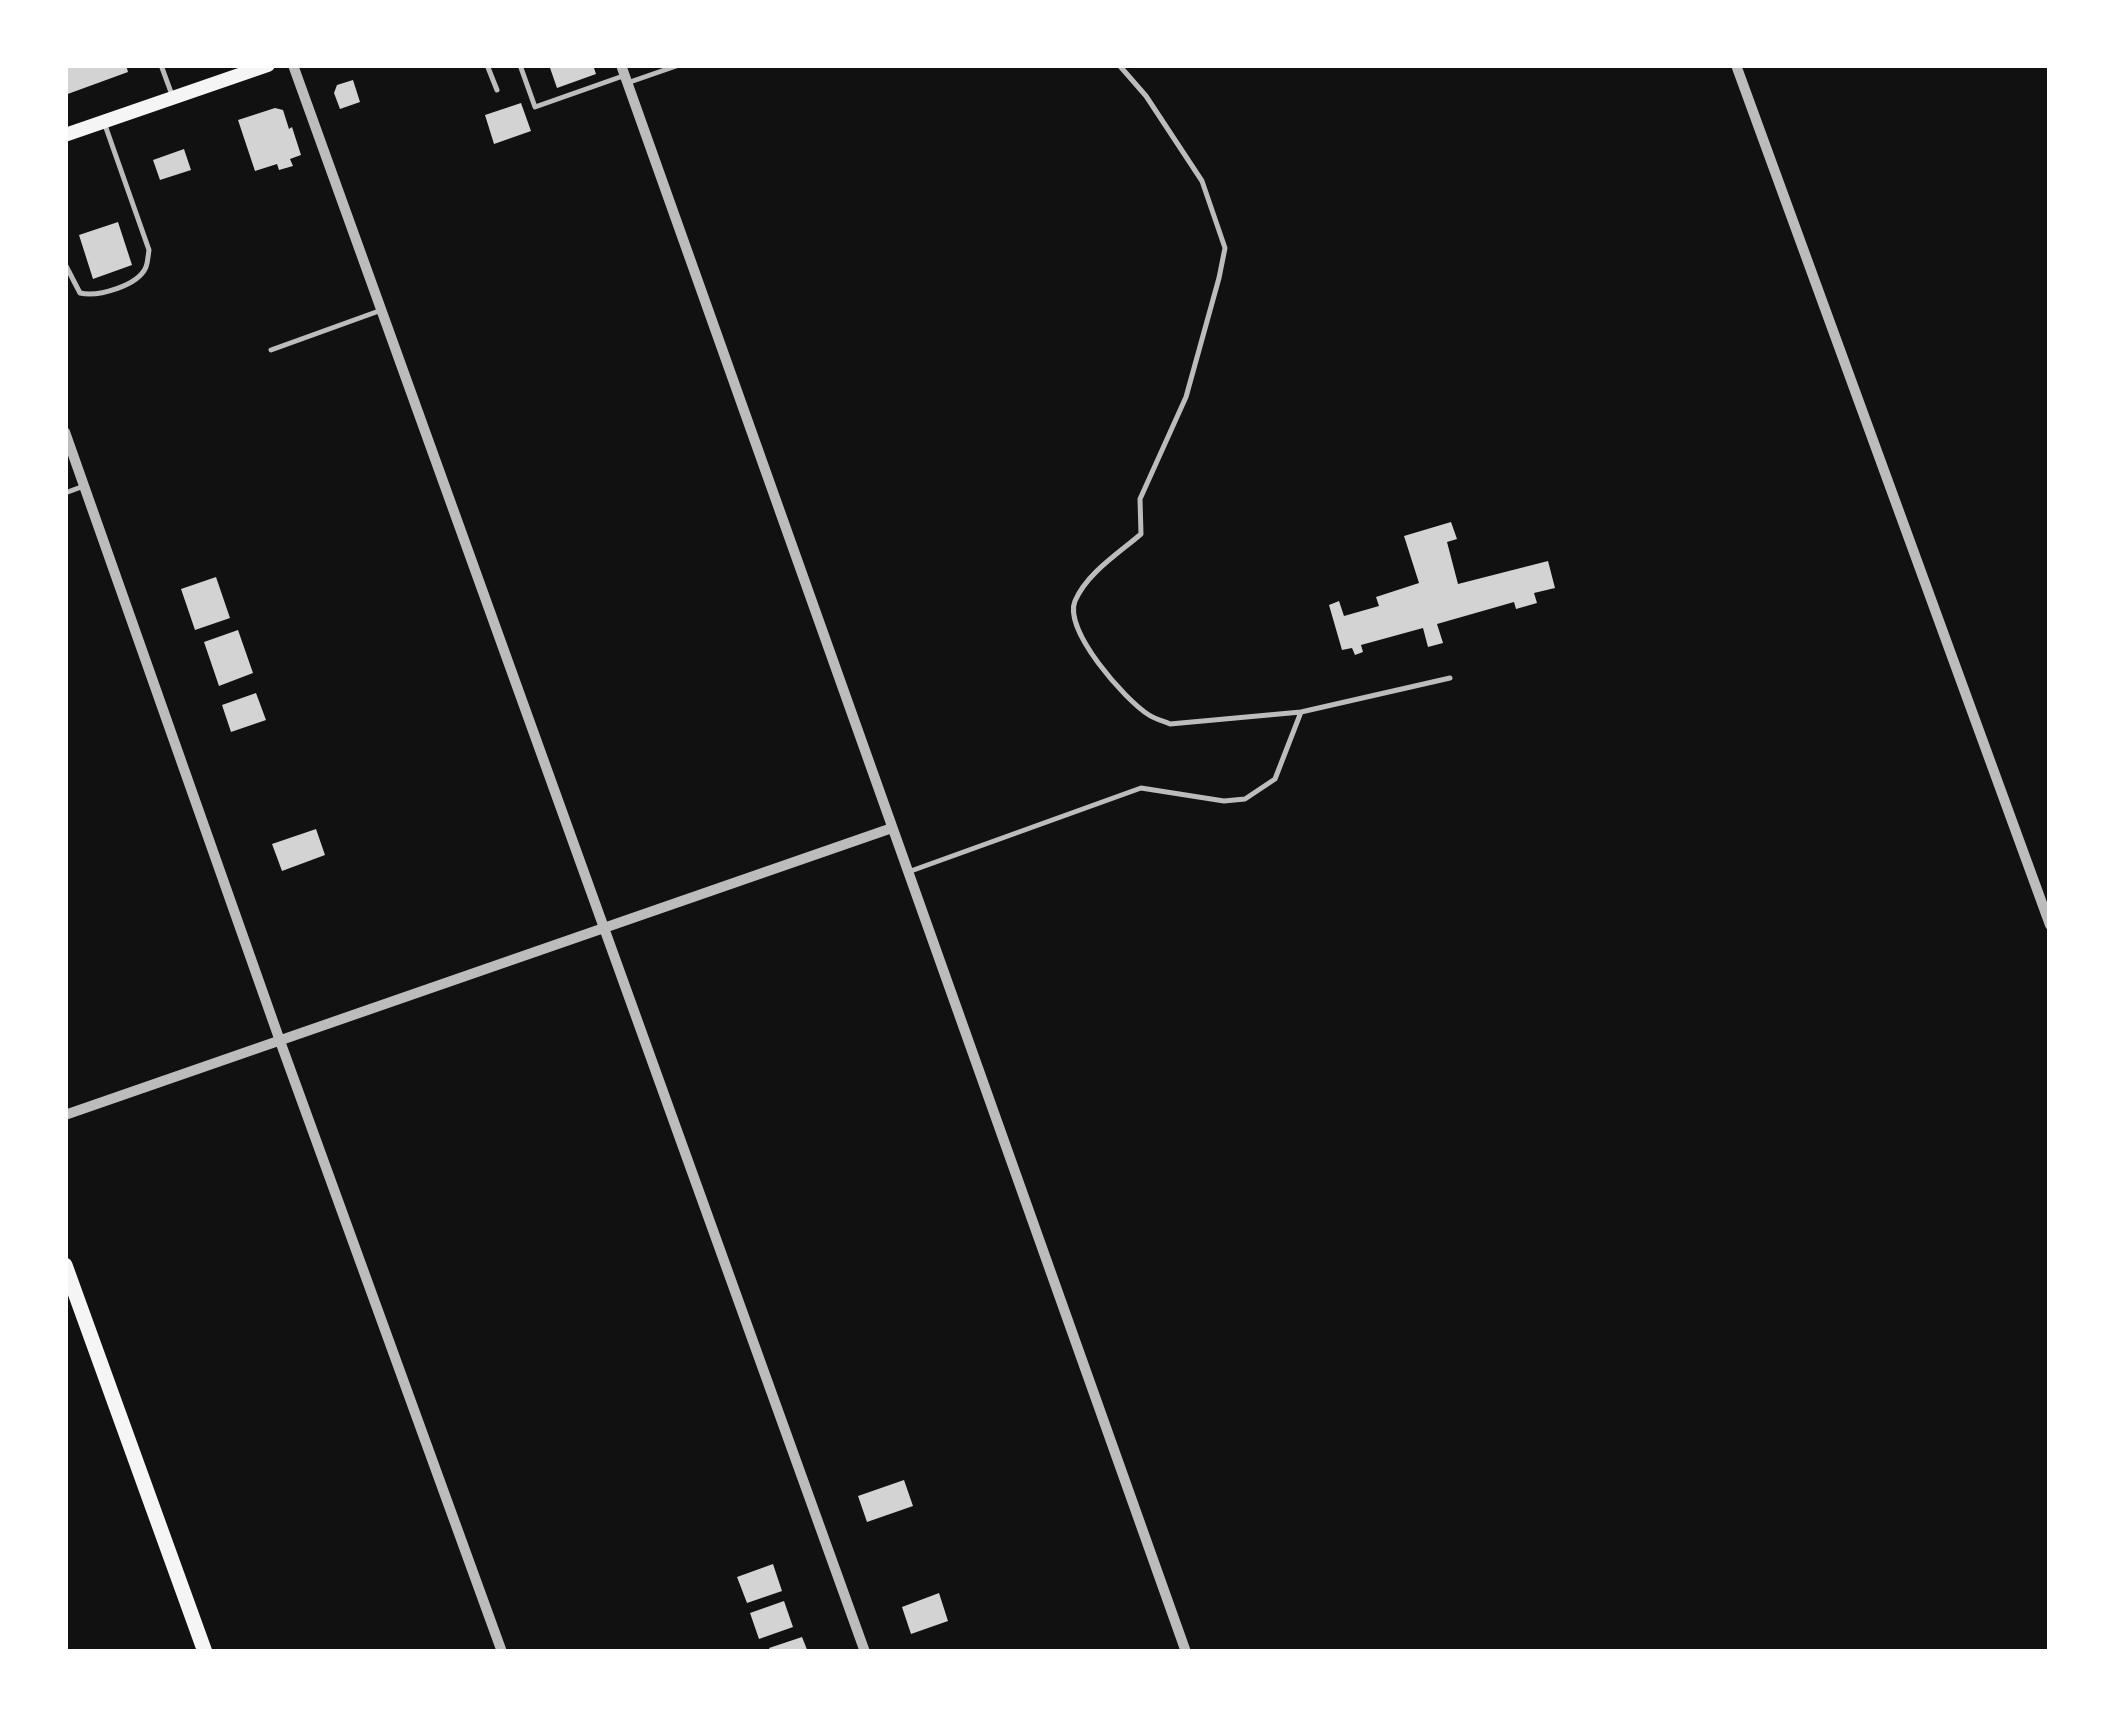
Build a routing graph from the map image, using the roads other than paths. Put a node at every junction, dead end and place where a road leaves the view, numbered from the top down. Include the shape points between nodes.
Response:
1 (162, 65) edge
2 (268, 65) edge
3 (293, 65) edge
4 (487, 65) edge
5 (520, 65) edge
6 (679, 65) edge
7 (1119, 65) edge
8 (1736, 65) edge
9 (624, 74) edge
10 (497, 90) dead end
11 (173, 98) junction
12 (104, 122) junction
13 (65, 135) edge
14 (65, 264) edge
15 (382, 310) junction
16 (271, 350) dead end
17 (65, 432) edge
18 (84, 486) junction
19 (65, 493) edge
20 (1450, 678) dead end
21 (1301, 712) junction
22 (892, 828) junction
23 (908, 872) junction
24 (2050, 924) edge
25 (606, 928) junction
26 (280, 1041) junction
27 (65, 1116) edge
28 (65, 1265) edge
29 (205, 1652) edge
30 (502, 1652) edge
31 (865, 1652) edge
32 (1186, 1652) edge

1 - 11 lane
2 - 11 main road
3 - 15 street
4 - 10 lane
5 - 9 lane via 535,107
6 - 9 lane
7 - 21 lane via 1202,180 1224,248 1186,397 1140,498 1141,534 1088,581 1074,618 1118,688 1150,717 1194,724
8 - 24 street
9 - 22 street
11 - 12 main road
12 - 13 main road
12 - 14 lane via 149,250 145,270 94,296 80,293
15 - 16 lane
15 - 25 street
17 - 18 street
18 - 19 lane
18 - 26 street
20 - 21 lane
21 - 23 lane via 1275,780 1245,798 1140,788
22 - 23 street
22 - 25 street
23 - 32 street
25 - 26 street
25 - 31 street
26 - 27 street
26 - 30 street
28 - 29 main road

